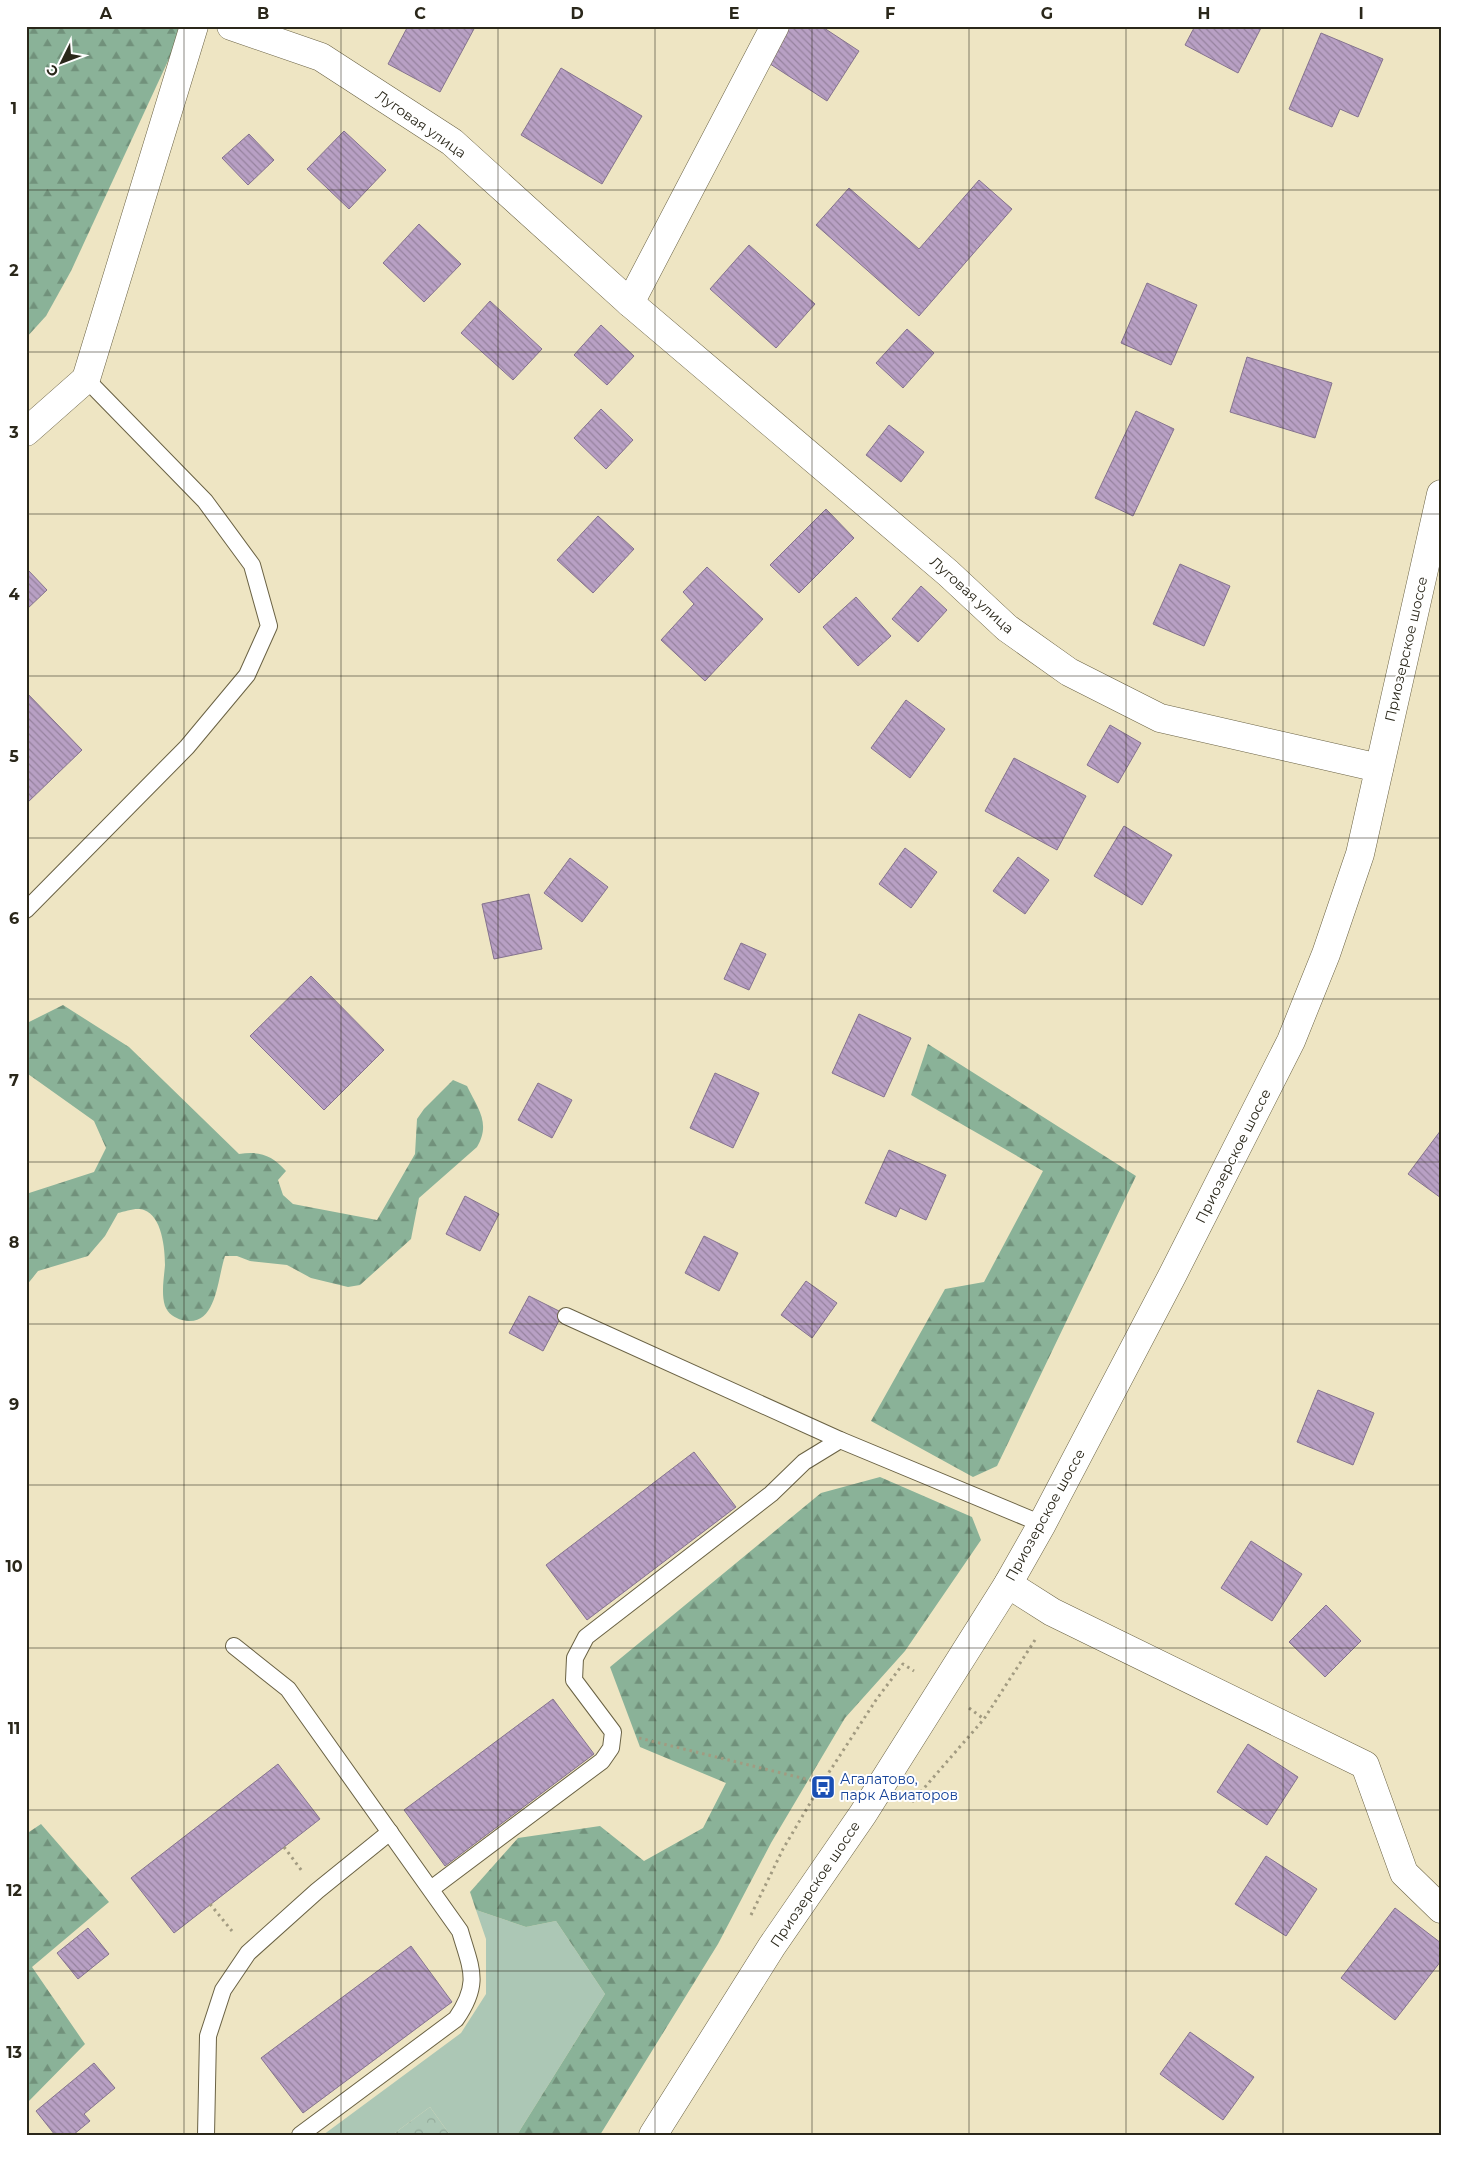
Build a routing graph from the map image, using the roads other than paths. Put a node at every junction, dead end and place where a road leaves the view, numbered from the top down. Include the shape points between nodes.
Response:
1 (194, 26) edge
2 (231, 26) edge
3 (775, 26) edge
4 (630, 303) junction
5 (86, 379) junction
6 (26, 432) edge
7 (1441, 494) edge
8 (1379, 768) junction
9 (26, 910) edge
10 (566, 1316) dead end
11 (840, 1440) junction
12 (1042, 1524) junction
13 (1008, 1584) junction
14 (234, 1646) dead end
15 (390, 1832) junction
16 (431, 1889) junction
17 (1441, 1909) edge
18 (206, 2135) edge
19 (300, 2135) edge
20 (653, 2135) edge

1 - 5 street
2 - 4 street, Луговая улица via 321,57 452,142
3 - 4 street
4 - 8 street, Луговая улица via 948,573 1007,628 1069,672 1160,718
5 - 6 street
5 - 9 lane via 205,501 252,565 269,626 247,674 187,747
7 - 8 street, Приозерское шоссе
8 - 12 street, Приозерское шоссе via 1360,854 1326,954 1291,1041
10 - 11 lane
11 - 12 lane
11 - 16 lane via 804,1462 742,1517 586,1637 575,1658 574,1680 613,1732 611,1748 602,1761
12 - 13 street, Приозерское шоссе
13 - 17 street via 1052,1612 1365,1765 1404,1872
13 - 20 street, Приозерское шоссе via 863,1814 772,1946
14 - 15 lane via 288,1689
15 - 16 lane
15 - 18 lane via 317,1890 248,1953 223,1990 208,2036
16 - 19 lane via 460,1931 474,1976 469,2001 456,2018

